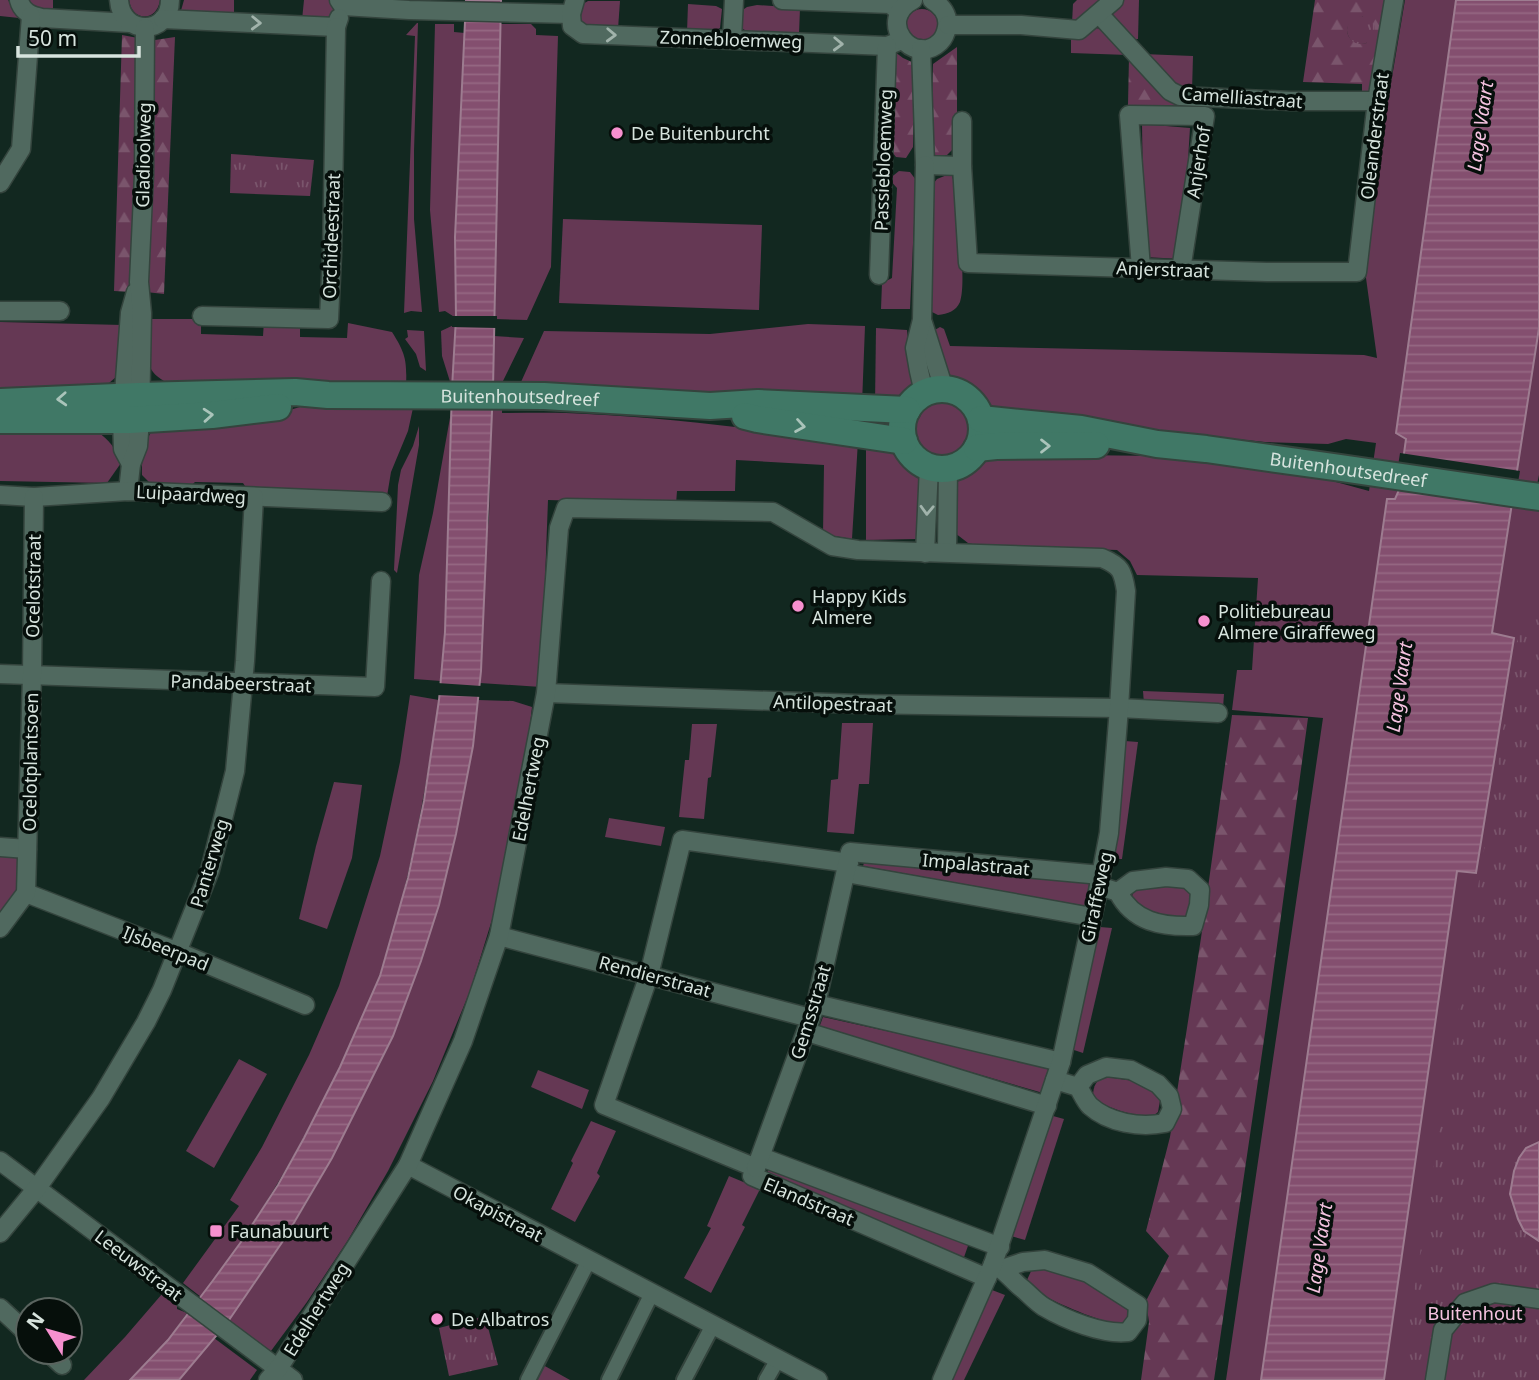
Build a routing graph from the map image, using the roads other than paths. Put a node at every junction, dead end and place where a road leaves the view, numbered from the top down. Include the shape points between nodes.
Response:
1 (19, 0) edge
2 (119, 0) edge
3 (170, 0) edge
4 (734, 0) edge
5 (782, 0) edge
6 (932, 0) edge
7 (1114, 0) edge
8 (1394, 0) edge
9 (341, 3) edge
10 (906, 6) edge
11 (573, 7) edge
12 (1099, 14) junction
13 (31, 16) junction
14 (163, 19) junction
15 (137, 25) junction
16 (948, 25) junction
17 (336, 27) junction
18 (732, 39) junction
19 (895, 43) junction
20 (920, 49) junction
21 (1377, 101) junction
22 (962, 121) dead end
23 (925, 165) junction
24 (962, 166) junction
25 (0, 183) edge
26 (1141, 268) junction
27 (1181, 270) junction
28 (1357, 272) joint
29 (878, 275) dead end
30 (0, 311) edge
31 (60, 311) dead end
32 (202, 316) dead end
33 (925, 398) junction
34 (0, 402) edge
35 (710, 406) junction
36 (131, 408) junction
37 (981, 419) junction
38 (0, 420) edge
39 (904, 441) junction
40 (1157, 444) junction
41 (977, 448) junction
42 (938, 468) junction
43 (128, 491) junction
44 (0, 495) edge
45 (34, 496) junction
46 (254, 497) junction
47 (1539, 497) edge
48 (382, 502) dead end
49 (947, 552) junction
50 (925, 553) junction
51 (381, 581) dead end
52 (0, 674) edge
53 (32, 675) junction
54 (243, 682) junction
55 (546, 694) junction
56 (1119, 708) junction
57 (1218, 713) dead end
58 (0, 847) edge
59 (27, 849) junction
60 (849, 863) junction
61 (1100, 881) junction
62 (26, 892) junction
63 (1118, 892) dead end
64 (1092, 917) junction
65 (0, 928) edge
66 (499, 936) junction
67 (178, 952) junction
68 (649, 975) junction
69 (305, 1005) dead end
70 (811, 1018) junction
71 (1060, 1062) junction
72 (1055, 1080) junction
73 (1078, 1087) junction
74 (1047, 1107) junction
75 (0, 1161) edge
76 (758, 1163) junction
77 (408, 1166) junction
78 (37, 1188) junction
79 (0, 1233) edge
80 (589, 1261) junction
81 (996, 1265) junction
82 (652, 1293) junction
83 (1539, 1299) edge
84 (0, 1308) edge
85 (14, 1321) edge
86 (713, 1325) junction
87 (778, 1359) junction
88 (273, 1374) edge
89 (529, 1379) edge
90 (293, 1380) edge
91 (609, 1380) edge
92 (684, 1380) edge
93 (766, 1380) edge
94 (818, 1380) edge
95 (942, 1380) edge
96 (1436, 1380) edge

1 - 13 street
2 - 15 street via 120,10
3 - 14 street
4 - 18 street
5 - 10 street
6 - 16 street via 944,10
7 - 12 street
8 - 21 street, Oleanderstraat
9 - 11 street, Zonnebloemweg via 507,13
9 - 17 street, Zonnebloemweg
10 - 19 street, Passiebloemweg via 897,19
11 -> 18 street, Zonnebloemweg via 572,26 583,34
12 - 16 street via 1079,30
12 - 21 street, Camelliastraat via 1170,91 1180,96
13 - 15 street
13 - 25 street via 21,149
14 - 15 street via 158,24
14 -> 17 street
15 - 36 street, Gladioolweg via 144,174 142,313
16 - 20 street via 942,40
17 - 32 street, Orchideestraat via 329,319
18 -> 19 street, Zonnebloemweg
19 - 20 street
19 - 29 street, Passiebloemweg
20 - 23 street, Passiebloemweg
21 - 28 street, Oleanderstraat
22 - 24 street
23 - 24 street
23 - 33 street, Passiebloemweg
24 - 26 street, Anjerstraat via 968,263
26 - 27 street, Anjerstraat
26 - 27 street, Anjerhof via 1129,115 1205,116
27 - 28 street, Anjerstraat
30 - 31 street
33 - 35 main road, Buitenhoutsedreef
33 - 37 main road via 960,393
33 - 39 main road via 902,426
36 -> 34 main road, Buitenhoutsedreef
35 - 36 main road, Buitenhoutsedreef via 544,396 295,392
35 -> 39 main road, Buitenhoutsedreef via 757,419
36 - 38 main road, Buitenhoutsedreef
36 - 43 street, Gladioolweg via 123,449 131,464
37 - 40 main road, Buitenhoutsedreef via 1080,429
37 - 41 main road
39 - 42 main road via 918,461
41 -> 40 main road, Buitenhoutsedreef
40 - 47 main road, Buitenhoutsedreef
41 - 42 main road via 959,465
42 - 49 street
42 -> 50 street
43 - 45 street, Luipaardweg
43 - 46 street, Luipaardweg
44 - 45 street, Luipaardweg
45 - 53 street, Ocelotstraat
46 - 48 street, Luipaardweg
46 - 54 street, Panterweg
49 - 50 street, Edelhertweg
49 - 56 street, Giraffeweg via 1102,558 1116,564 1126,591
50 - 55 street, Edelhertweg via 832,546 773,512 566,508 559,528
51 - 54 street, Pandabeerstraat via 375,687
52 - 53 street, Pandabeerstraat
53 - 54 street, Pandabeerstraat
53 - 59 street, Ocelotplantsoen
54 - 67 street, Panterweg via 235,771 210,870
55 - 56 street, Antilopestraat
55 - 66 street, Edelhertweg
56 - 57 street, Antilopestraat
56 - 61 street, Giraffeweg via 1109,834
58 - 59 street, Ocelotplantsoen
59 - 62 street, Ocelotplantsoen
60 - 61 street, Impalastraat
60 - 64 street, Impalastraat
60 - 68 street, Impalastraat via 682,840
60 - 70 street, Gemsstraat
61 - 63 street, Impalastraat
61 - 64 street, Giraffeweg
62 - 65 street
62 - 67 street, IJsbeerpad
64 - 71 street, Giraffeweg
66 - 68 street, Rendierstraat
66 - 77 street, Edelhertweg via 463,1041
67 - 69 street, IJsbeerpad
67 - 78 street, Panterweg via 146,1022 101,1098
68 - 70 street, Rendierstraat
68 - 76 street, Elandstraat via 604,1105
70 - 71 street, Rendierstraat
70 - 74 street, Rendierstraat
70 - 76 street, Gemsstraat
71 - 72 street, Giraffeweg
72 - 73 street
72 - 74 street, Giraffeweg
73 - 73 street via 1087,1075 1106,1067 1131,1070 1158,1084 1169,1096 1172,1109 1164,1124 1125,1122 1088,1105
74 - 81 street, Giraffeweg
75 - 78 street, Leeuwstraat
76 - 81 street, Elandstraat
76 - 81 street, Elandstraat via 752,1176
77 - 80 street, Okapistraat
77 - 88 street, Edelhertweg
78 - 79 street, Panterweg
78 - 88 street, Leeuwstraat via 230,1333
80 - 82 street, Okapistraat
80 - 89 street
81 - 81 street via 1045,1260 1088,1273 1139,1305 1137,1320 1128,1332 1117,1333 1080,1324 1043,1307
81 - 95 street, Giraffeweg
82 - 86 street, Okapistraat
82 - 91 street
83 - 96 street via 1494,1293 1465,1303 1443,1330
84 - 85 street
86 - 87 street, Okapistraat
86 - 92 street
87 - 93 street
87 - 94 street, Okapistraat
88 - 90 street, Leeuwstraat

